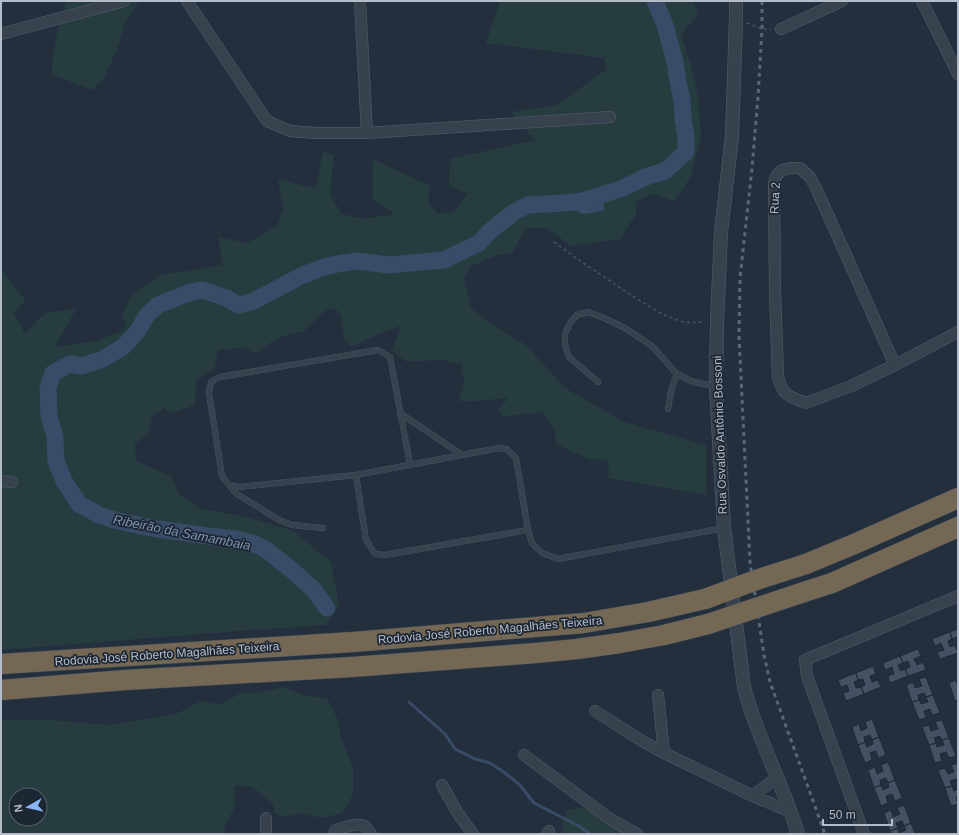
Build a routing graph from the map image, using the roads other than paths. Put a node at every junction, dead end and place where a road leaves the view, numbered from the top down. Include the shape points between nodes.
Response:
1 (124, 1) edge
2 (187, 1) edge
3 (360, 1) edge
4 (736, 1) edge
5 (842, 1) edge
6 (922, 1) edge
7 (820, 6) edge
8 (781, 29) road end
9 (1, 34) edge
10 (958, 74) edge
11 (610, 117) dead end
12 (367, 133) junction
13 (958, 332) edge
14 (895, 365) junction
15 (677, 374) junction
16 (598, 382) dead end
17 (716, 386) junction
18 (668, 409) dead end
19 (400, 413) junction
20 (462, 455) junction
21 (410, 464) junction
22 (356, 475) junction
23 (1, 481) edge
24 (12, 482) dead end
25 (229, 485) junction
26 (958, 498) edge
27 (958, 526) edge
28 (323, 528) dead end
29 (724, 528) junction
30 (528, 530) junction
31 (958, 596) edge
32 (1, 664) edge
33 (1, 690) edge
34 (658, 695) dead end
35 (595, 711) dead end
36 (664, 753) junction
37 (524, 755) dead end
38 (777, 777) junction
39 (442, 785) dead end
40 (753, 796) junction
41 (791, 812) junction
42 (266, 818) dead end
43 (266, 834) edge
44 (334, 834) edge
45 (371, 834) edge
46 (472, 834) edge
47 (637, 834) edge
48 (798, 834) edge
49 (864, 834) edge

1 - 9 street
2 - 12 street via 267,121 290,131
3 - 12 street
4 - 17 street, Rua Osvaldo Antônio Bossoni via 732,136 721,232
5 - 7 street
6 - 10 street
7 - 8 street
11 - 12 street
13 - 14 street
14 - 14 street, Rua 2 via 851,386 806,403 784,393 778,377 775,283 774,187 780,171 800,168 810,177
15 - 16 lane via 652,346 625,328 588,312 577,315 570,323 565,334 565,345 569,357
15 - 17 lane via 690,382
15 - 18 lane
17 - 29 street, Rua Osvaldo Antônio Bossoni
19 - 20 lane
19 - 21 lane
19 - 25 lane via 390,357 378,350 220,377 211,382 208,393 222,476
20 - 21 lane
20 - 30 lane via 499,448 507,449 516,458
21 - 22 lane
22 - 25 lane via 239,487
22 - 30 lane via 366,540 375,554 385,555
23 - 24 street
25 - 28 lane via 237,494 278,520 292,525
26 - 32 highway, Rodovia José Roberto Magalhães Teixeira, bridge via 806,564 705,599 648,612 584,623 353,642
27 - 33 highway, Rodovia José Roberto Magalhães Teixeira, bridge via 832,583 708,624 620,643 536,653 352,667
29 - 30 lane via 558,559 542,553 532,543
29 - 38 street, Rua Osvaldo Antônio Bossoni via 744,687
31 - 49 street via 805,660 807,676
34 - 36 street
35 - 36 street
36 - 40 street
37 - 47 street via 610,819
38 - 40 street
38 - 41 street, Rua Osvaldo Antônio Bossoni
39 - 46 street
40 - 41 street
41 - 48 street, Rua Osvaldo Antônio Bossoni
42 - 43 street
44 - 45 street via 336,830 361,825

